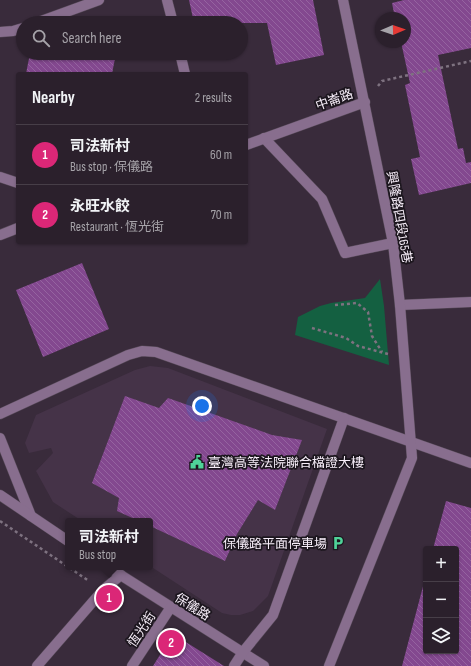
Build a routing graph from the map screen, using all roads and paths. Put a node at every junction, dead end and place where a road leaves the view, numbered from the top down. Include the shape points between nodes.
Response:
1 (99, 0) edge
2 (167, 0) edge
3 (343, 0) edge
4 (55, 16) edge
5 (171, 16) edge
6 (16, 30) edge
7 (0, 32) edge
8 (182, 60) edge
9 (471, 61) edge
10 (185, 72) edge
11 (365, 102) junction
12 (264, 138) junction
13 (248, 144) edge
14 (0, 177) edge
15 (16, 182) edge
16 (16, 229) edge
17 (0, 235) edge
18 (393, 243) junction
19 (471, 302) edge
20 (335, 305) dead end
21 (400, 305) junction
22 (312, 328) dead end
23 (382, 352) junction
24 (404, 358) junction
25 (0, 414) edge
26 (344, 418) junction
27 (0, 438) edge
28 (411, 441) junction
29 (471, 462) edge
30 (0, 495) edge
31 (31, 516) junction
32 (0, 521) edge
33 (65, 540) edge
34 (65, 565) edge
35 (73, 570) edge
36 (113, 570) edge
37 (121, 575) junction
38 (103, 590) junction
39 (171, 607) junction
40 (243, 652) junction
41 (37, 666) edge
42 (132, 666) edge
43 (234, 666) edge
44 (264, 666) edge
45 (329, 666) edge

1 - 4 street
2 - 5 street
3 - 11 street, 興隆路四段165巷
6 - 7 street
8 - 10 street
9 - 11 path, 中崙路 via 382,81
11 - 12 street, 中崙路
11 - 18 street, 興隆路四段165巷
12 - 13 street, 中崙路
12 - 18 street via 322,198 345,253
14 - 15 street
16 - 17 street
18 - 21 street, 興隆路四段165巷
19 - 21 street
20 - 23 path via 358,303 368,312 372,336
21 - 24 street, 興隆路四段165巷
22 - 23 path via 346,338 358,346
23 - 24 path
24 - 28 street, 興隆路四段165巷
25 - 26 street via 128,355 142,351 156,352
26 - 28 street
26 - 40 street via 273,615
27 - 31 street
28 - 29 street
28 - 45 street, 興隆路四段165巷 via 412,458
30 - 31 street
31 - 33 street
32 - 34 path
35 - 38 path
36 - 37 street, 保儀路
37 - 38 street
37 - 39 street, 保儀路
38 - 41 street
39 - 40 street, 保儀路
39 - 42 street, 恆光街
40 - 43 street
40 - 44 street, 保儀路

